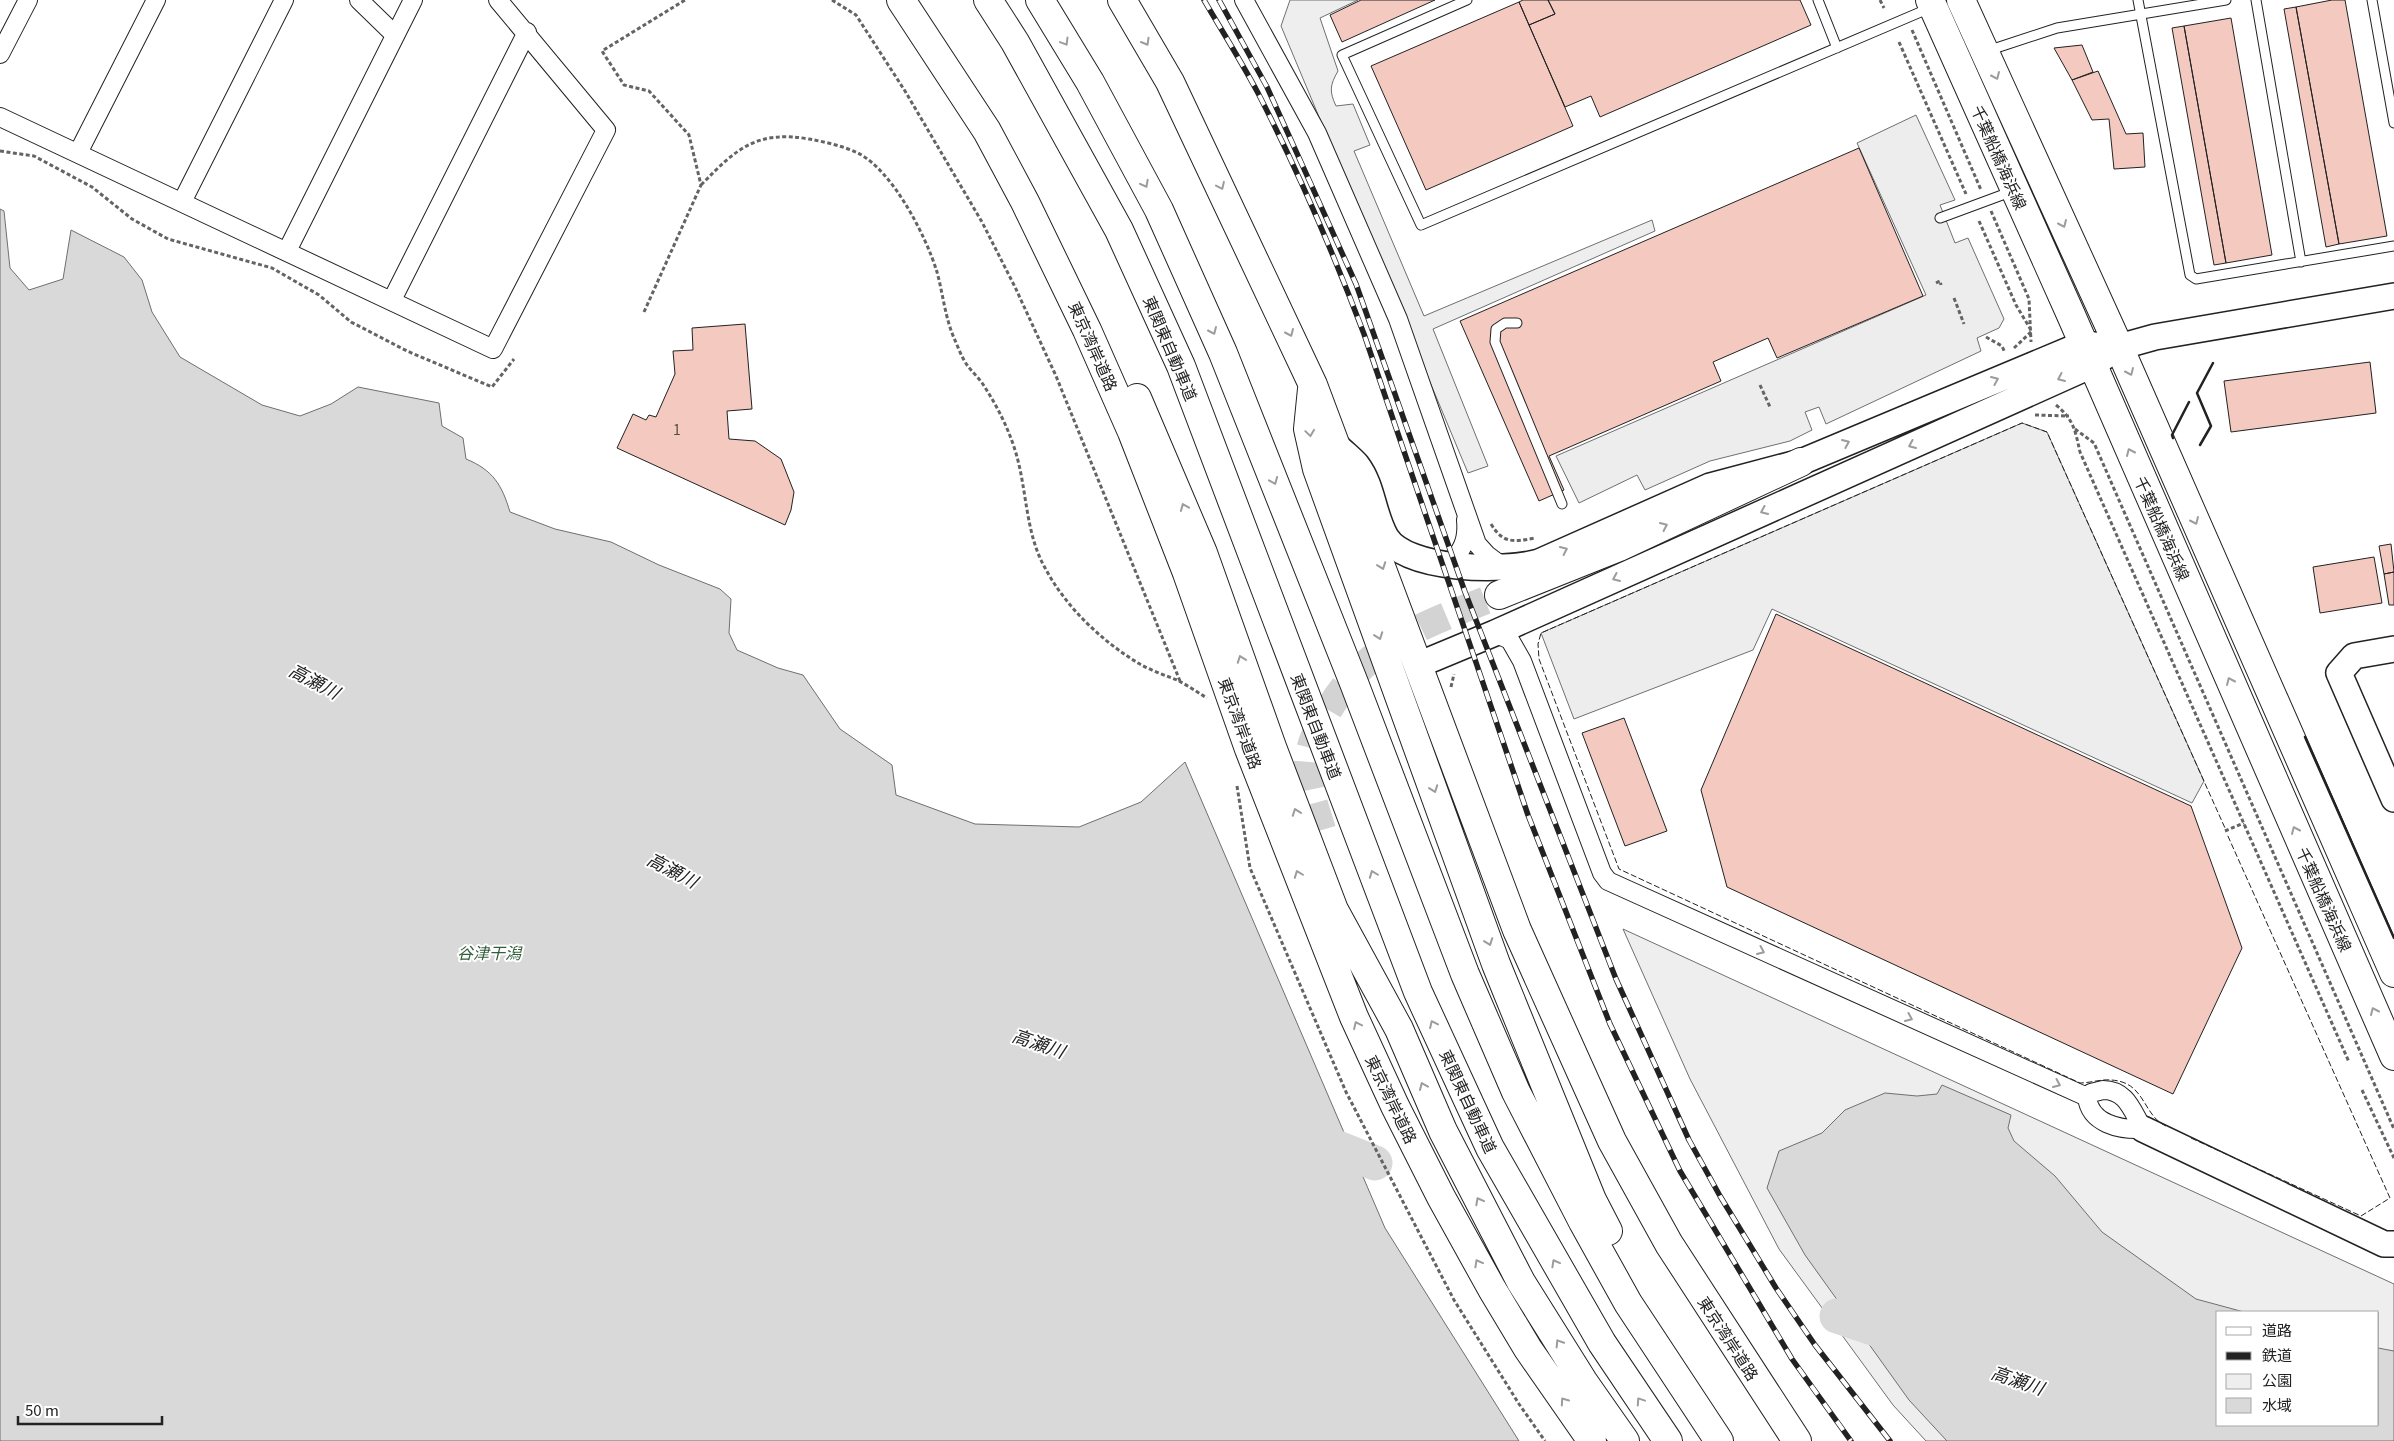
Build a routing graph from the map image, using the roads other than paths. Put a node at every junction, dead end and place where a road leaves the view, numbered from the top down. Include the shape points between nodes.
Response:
1 (28, 0) edge
2 (156, 0) edge
3 (284, 0) edge
4 (359, 0) edge
5 (413, 0) edge
6 (498, 0) edge
7 (901, 0) edge
8 (988, 0) edge
9 (1040, 0) edge
10 (1122, 0) edge
11 (1244, 0) edge
12 (1467, 0) edge
13 (1818, 0) edge
14 (1961, 0) edge
15 (2138, 0) edge
16 (2226, 0) edge
17 (2256, 0) edge
18 (2372, 0) edge
19 (1932, 3) edge
20 (2141, 15) junction
21 (527, 32) junction
22 (395, 35) junction
23 (1837, 48) junction
24 (0, 54) edge
25 (1970, 56) junction
26 (0, 117) edge
27 (2394, 123) edge
28 (987, 131) junction
29 (78, 153) junction
30 (2016, 190) junction
31 (182, 202) junction
32 (1940, 218) dead end
33 (2394, 246) edge
34 (287, 251) junction
35 (2301, 262) junction
36 (2394, 296) edge
37 (392, 300) junction
38 (1517, 323) dead end
39 (2119, 347) junction
40 (2087, 354) junction
41 (1313, 385) junction
42 (1338, 447) junction
43 (1801, 462) junction
44 (1461, 498) junction
45 (1562, 504) dead end
46 (1448, 566) junction
47 (1503, 567) junction
48 (1500, 595) tunnel mouth
49 (1537, 613) junction
50 (1495, 633) junction
51 (2394, 649) edge
52 (1522, 661) junction
53 (1418, 665) junction
54 (1413, 732) junction
55 (2394, 799) edge
56 (1322, 830) tunnel mouth
57 (2394, 973) edge
58 (1399, 1029) junction
59 (2394, 1056) edge
60 (2086, 1097) junction
61 (2143, 1129) junction
62 (2394, 1244) edge
63 (1592, 1441) edge
64 (1625, 1441) edge
65 (1668, 1441) edge
66 (1719, 1441) edge
67 (1734, 1441) edge
68 (1797, 1441) edge

1 - 24 street
2 - 29 street
3 - 31 street
4 - 22 street
5 - 22 street
6 - 21 street
7 - 28 main road, 東京湾岸道路
65 -> 8 main road, 東関東自動車道 via 1602,1343 1490,1148 1418,992 1181,366 1119,230 1015,42
9 -> 66 main road via 1090,82 1159,210 1223,353 1465,974 1516,1092 1628,1303
10 -> 41 main road, 東京湾岸道路 via 1170,82
11 - 44 street via 1317,132 1398,319
12 - 23 lane via 1342,55 1421,225
13 - 23 lane
14 - 25 main road, 千葉船橋海浜線
15 - 20 lane
16 - 20 lane
17 - 35 lane
18 - 27 lane
19 - 23 lane
19 - 25 main road, 千葉船橋海浜線
20 - 25 lane via 2057,28
20 - 35 lane via 2190,275 2196,279
21 - 37 street
21 - 37 street via 606,130 493,348
22 - 34 street
25 - 30 main road, 千葉船橋海浜線
25 -> 39 main road, 千葉船橋海浜線
26 - 29 street
58 -> 28 main road via 1334,910 1203,553 1130,381 1068,266
63 -> 28 main road, 東京湾岸道路 via 1528,1349 1492,1289 1441,1198 1362,1035 1249,749 1187,573 1132,432 1058,270
29 - 31 street
30 - 32 lane
30 - 40 main road, 千葉船橋海浜線
31 - 34 street
33 - 35 lane
34 - 37 street
36 - 39 street via 2155,337
38 - 45 lane via 1504,323 1496,329 1495,342
39 - 40 street
39 -> 57 main road, 千葉船橋海浜線
43 -> 40 street
40 -> 49 street
59 -> 40 main road, 千葉船橋海浜線
41 - 42 main road, 東京湾岸道路
41 -> 54 main road via 1308,429 1317,469
42 - 46 street via 1357,465 1365,479 1386,536 1396,549
42 -> 53 main road, 東京湾岸道路
47 -> 43 street via 1539,562 1710,486
48 -> 43 main road via 1619,547
44 - 46 street via 1467,536 1460,553
44 - 47 street via 1477,544
46 - 47 street
49 - 50 street
49 - 52 street via 1520,637
50 - 52 street via 1510,640
50 - 53 street
51 - 55 street via 2354,656 2339,674
52 -> 60 street via 1602,873 1608,880
53 - 54 main road via 1403,684
53 - 68 main road, 東京湾岸道路 via 1517,930 1612,1142 1669,1244
54 -> 67 main road via 1496,964 1592,1200 1623,1263 1657,1321
56 - 58 main road via 1348,905
64 -> 58 main road via 1521,1282 1442,1131
60 - 61 street via 2097,1118 2130,1130
60 - 61 street via 2103,1090 2120,1093
61 - 62 street via 2384,1244

